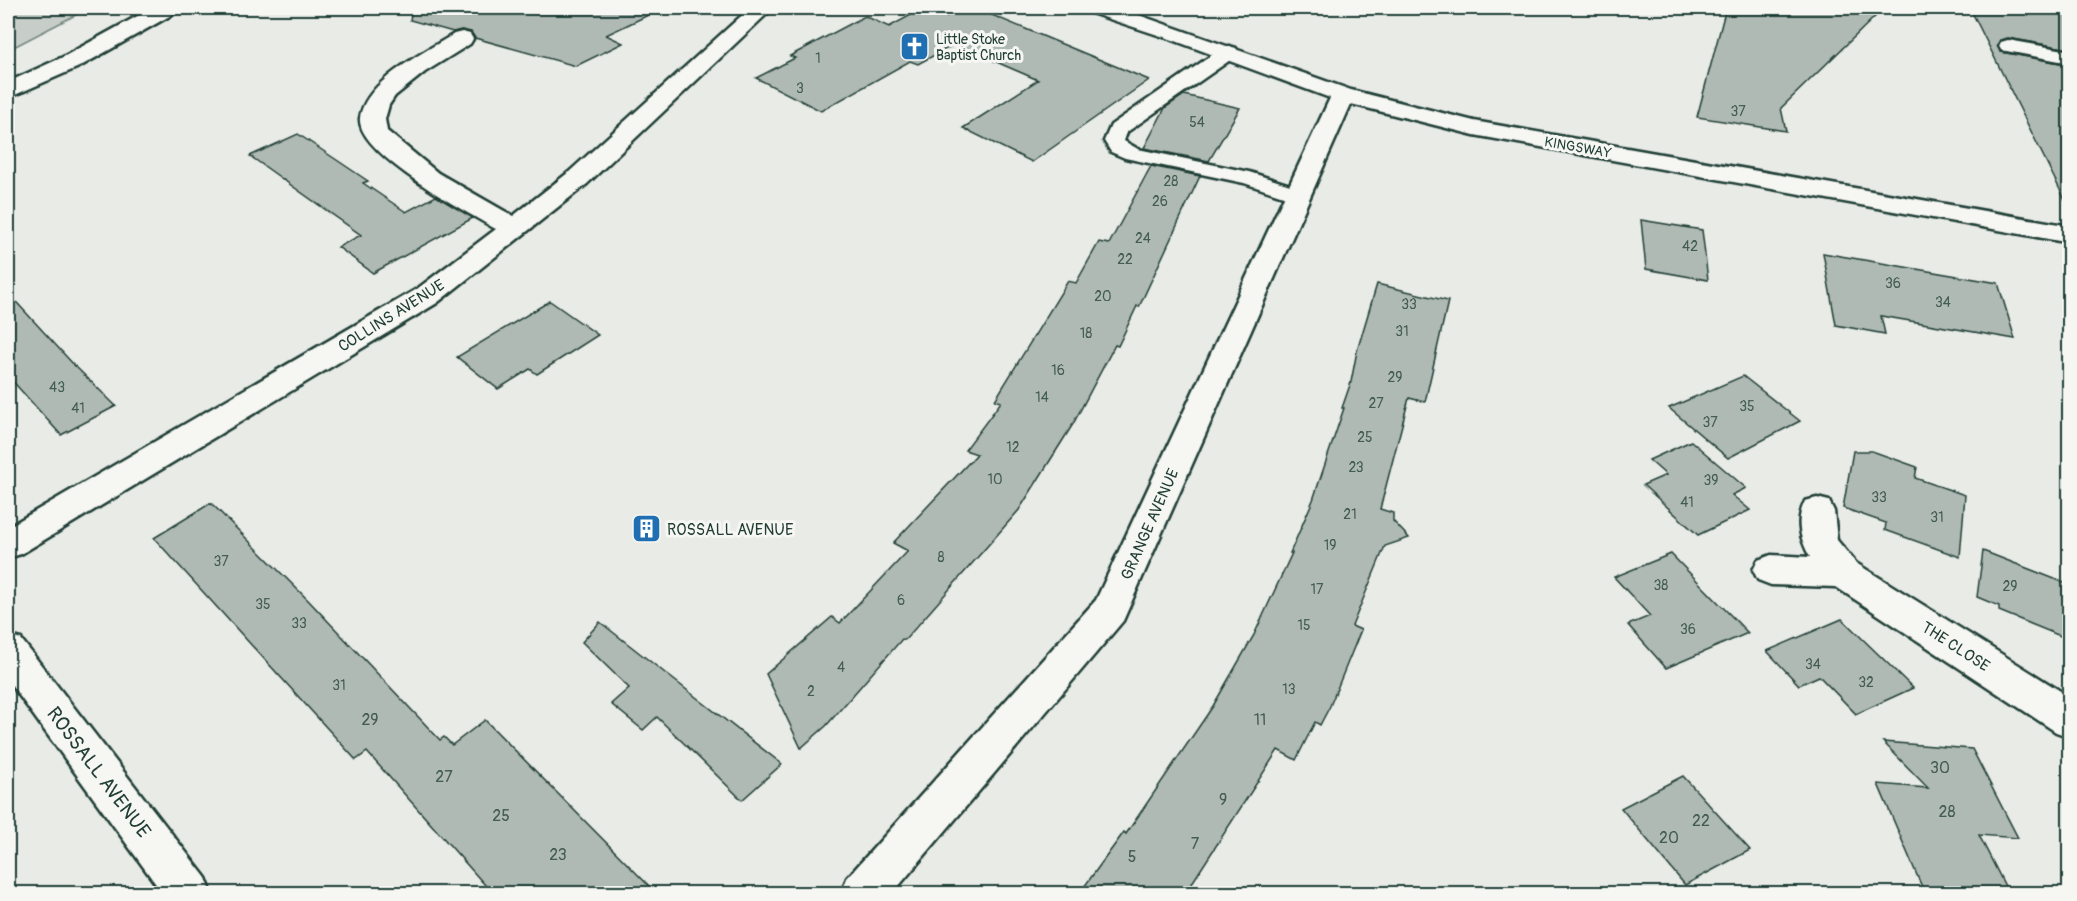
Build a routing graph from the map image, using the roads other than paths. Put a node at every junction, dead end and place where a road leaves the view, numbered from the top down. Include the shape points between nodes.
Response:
1 (167, 8) edge
2 (762, 8) edge
3 (1099, 8) edge
4 (462, 39) dead end
5 (2008, 46) dead end
6 (1229, 52) junction
7 (2070, 57) edge
8 (8, 91) edge
9 (1343, 95) junction
10 (1298, 195) junction
11 (514, 228) junction
12 (2070, 236) edge
13 (1817, 511) dead end
14 (8, 544) edge
15 (1771, 570) dead end
16 (1843, 573) junction
17 (8, 651) edge
18 (2070, 719) edge
19 (190, 894) edge
20 (863, 894) edge

1 - 8 street via 71,62
2 - 11 street, COLLINS AVENUE via 578,178
3 - 6 street, KINGSWAY
4 - 11 street via 385,92 370,124 375,134 429,179
5 - 7 lane
6 - 9 street, KINGSWAY
6 - 10 lane via 1118,129 1114,141 1118,148 1132,154 1249,178
9 - 10 street, GRANGE AVENUE
9 - 12 street, KINGSWAY via 1474,128
10 - 20 street, GRANGE AVENUE via 1110,610
11 - 14 street, COLLINS AVENUE via 427,296
13 - 16 street, THE CLOSE via 1818,544
15 - 16 street
16 - 18 street, THE CLOSE
17 - 19 street, ROSSALL AVENUE

